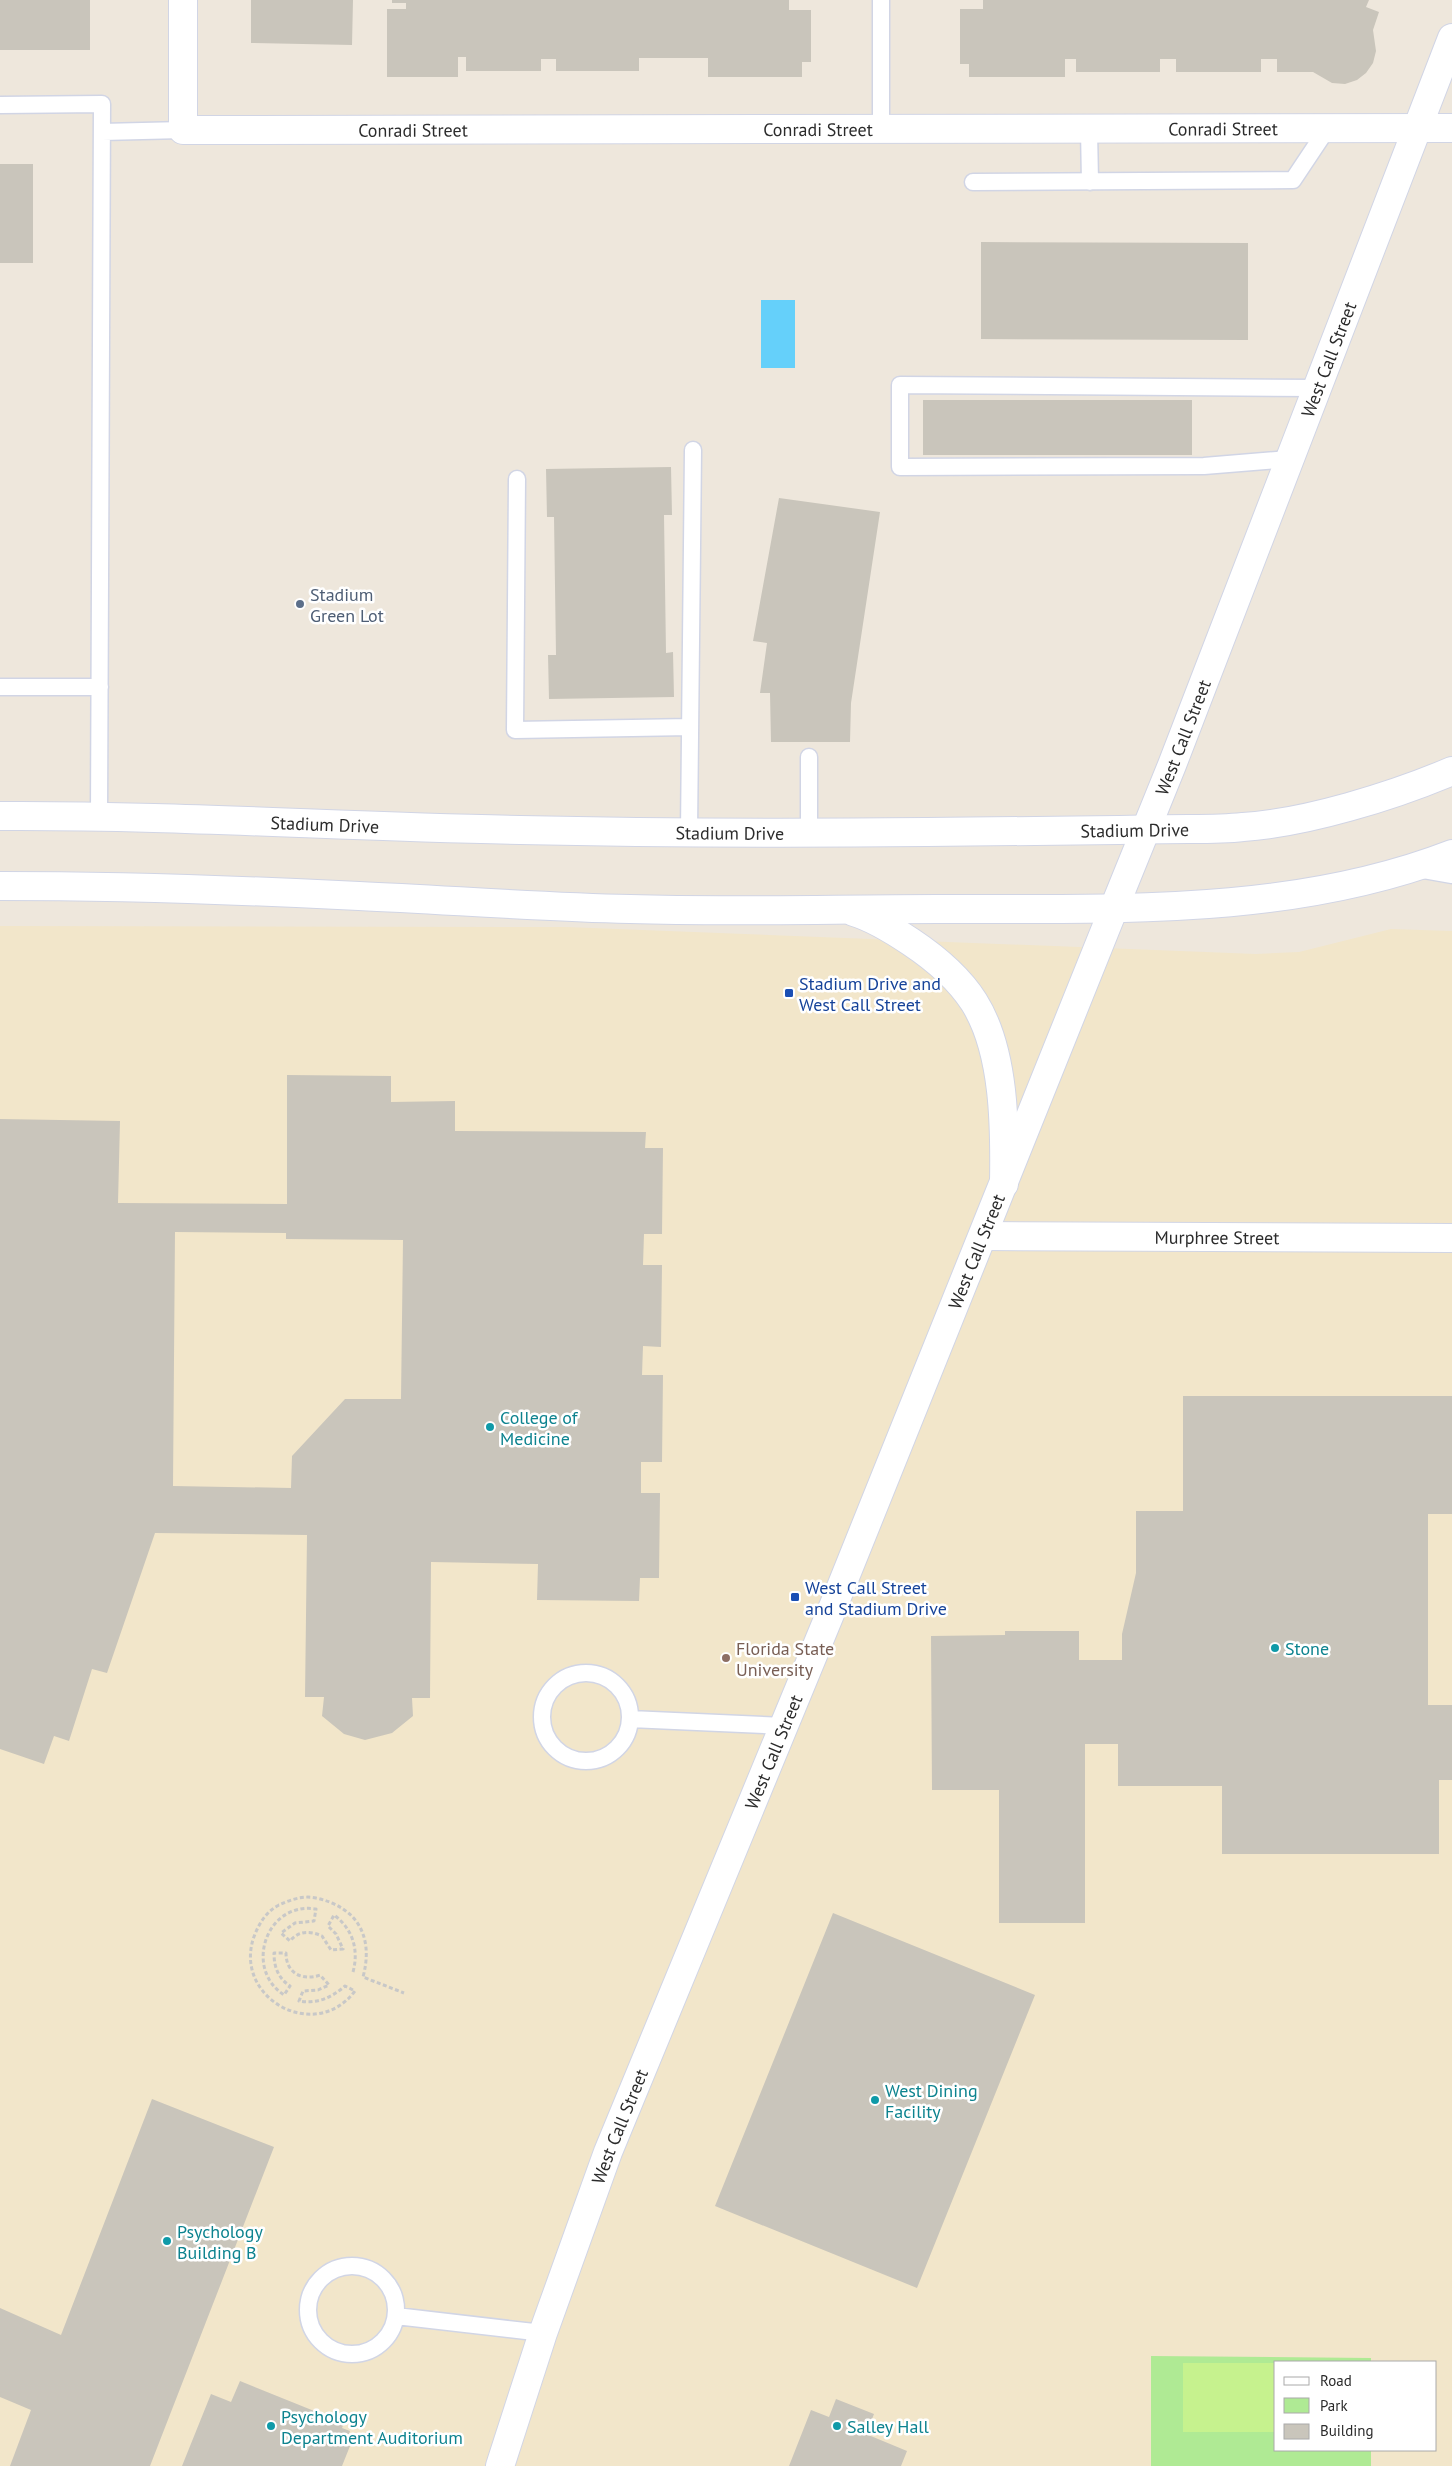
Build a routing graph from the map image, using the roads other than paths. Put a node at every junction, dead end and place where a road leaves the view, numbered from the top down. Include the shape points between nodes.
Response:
1 (183, 0) edge
2 (882, 0) edge
3 (1452, 38) edge
4 (0, 104) edge
5 (1452, 128) edge
6 (881, 129) junction
7 (1089, 129) junction
8 (1327, 129) junction
9 (1417, 129) junction
10 (183, 130) junction
11 (102, 132) junction
12 (973, 182) dead end
13 (1090, 182) junction
14 (1317, 388) junction
15 (693, 450) dead end
16 (1289, 459) junction
17 (517, 479) dead end
18 (0, 687) edge
19 (100, 687) junction
20 (690, 727) junction
21 (809, 757) dead end
22 (1452, 771) edge
23 (0, 816) edge
24 (99, 816) junction
25 (1146, 830) junction
26 (689, 832) junction
27 (809, 832) junction
28 (1452, 854) edge
29 (1416, 868) junction
30 (1452, 874) edge
31 (0, 886) edge
32 (1114, 908) junction
33 (843, 909) junction
34 (1004, 1184) junction
35 (983, 1236) junction
36 (1452, 1238) edge
37 (630, 1719) junction
38 (784, 1726) junction
39 (396, 2316) junction
40 (543, 2333) junction
41 (500, 2466) edge

1 - 10 street
2 - 6 lane
3 - 9 street, West Call Street
4 - 11 lane via 102,104
5 - 9 street, Conradi Street
6 - 7 street, Conradi Street
6 - 10 street, Conradi Street
7 - 8 street, Conradi Street
7 - 13 lane
8 - 9 street, Conradi Street
8 - 13 lane via 1293,180
9 - 14 street, West Call Street
10 - 11 lane
11 - 19 lane
12 - 13 lane
14 - 16 street, West Call Street
14 - 16 lane via 900,385 900,466 1204,466
15 - 20 lane
16 - 25 street, West Call Street
17 - 20 lane via 515,730
18 - 19 lane
19 - 24 lane
20 - 26 lane
21 - 27 lane
22 - 25 street, Stadium Drive via 1364,801 1306,816 1244,827
23 - 24 street, Stadium Drive
24 - 26 street, Stadium Drive via 517,830
25 - 27 street, Stadium Drive
25 - 32 street, West Call Street
26 - 27 street, Stadium Drive
28 - 29 street
29 - 30 lane
29 - 32 street via 1344,887 1268,899
31 - 33 street via 151,887 634,910
32 - 33 street
32 - 34 street, West Call Street
33 - 34 street via 867,916 931,956 954,976 974,1002 994,1050 999,1077 1005,1142
34 - 35 street, West Call Street
35 - 36 street, Murphree Street
35 - 38 street, West Call Street
37 - 37 lane via 625,1694 615,1683 602,1675 586,1672 572,1674 550,1690 542,1717 550,1743 560,1753 586,1762 614,1751 625,1739
37 - 38 lane
38 - 40 street, West Call Street via 608,2152
39 - 39 lane via 396,2300 380,2275 352,2266 338,2268 316,2285 308,2312 311,2325 324,2342 341,2352 354,2354 382,2343
39 - 40 lane
40 - 41 street, West Call Street

